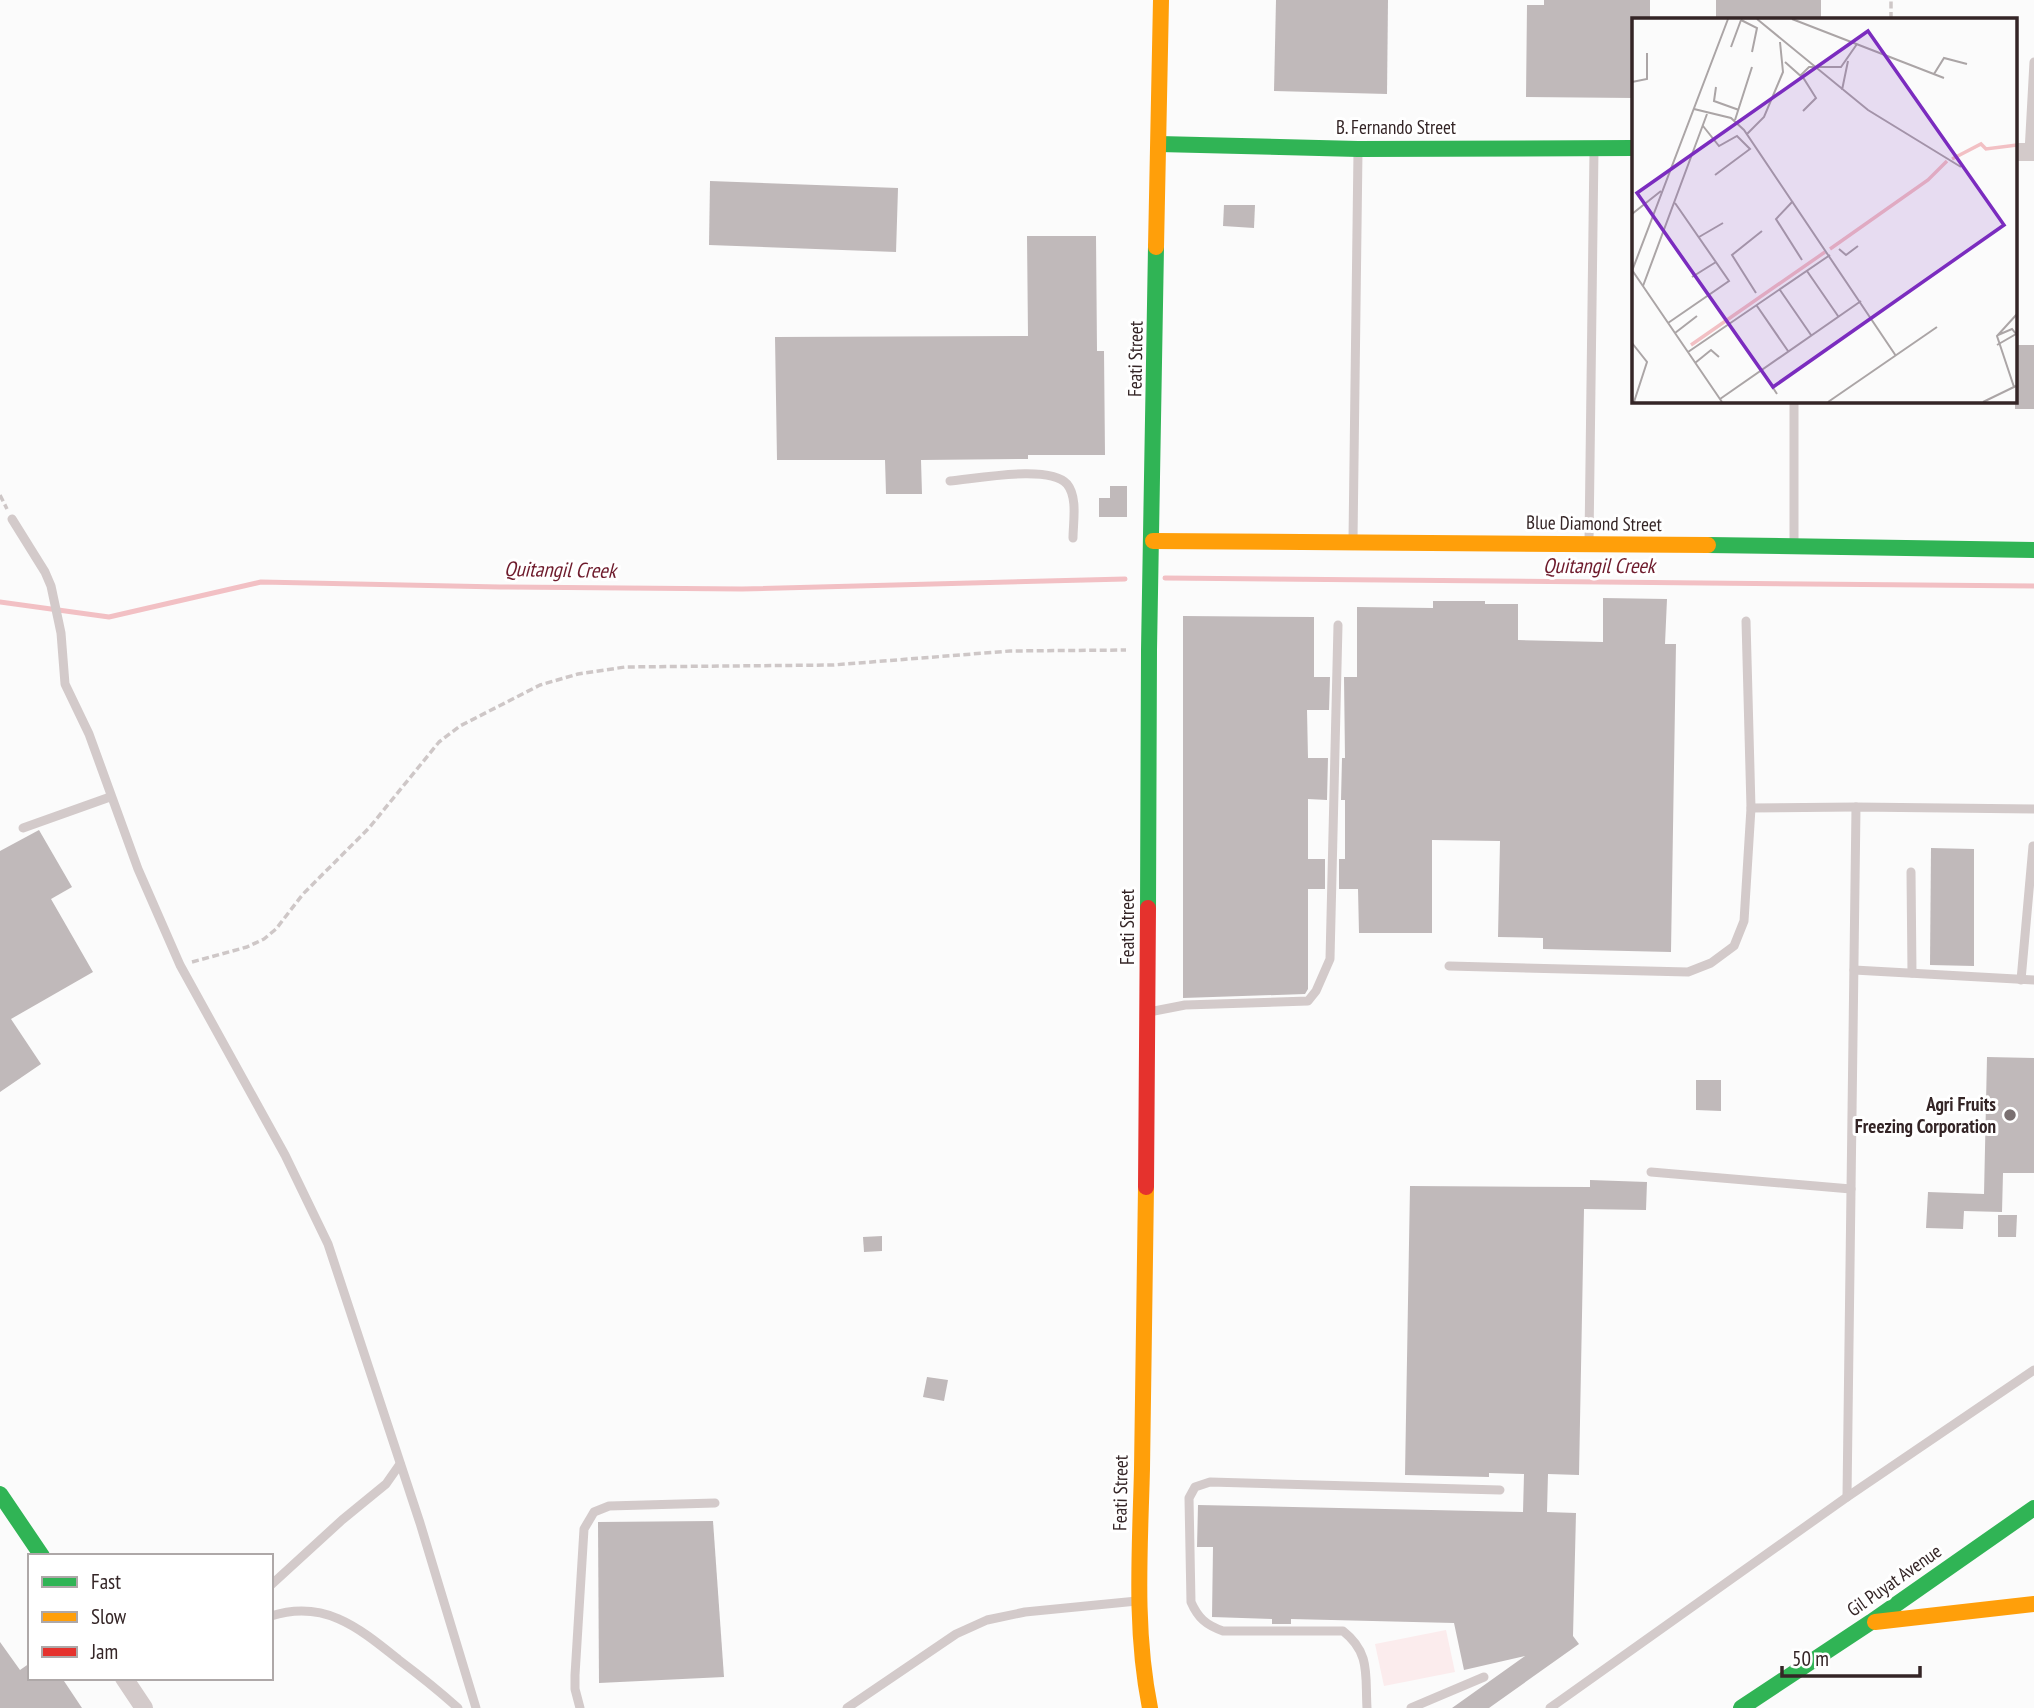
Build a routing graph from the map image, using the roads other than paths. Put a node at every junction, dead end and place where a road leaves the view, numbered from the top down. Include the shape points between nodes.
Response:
1 (1161, 0) edge
2 (2034, 62) edge
3 (1159, 145) junction
4 (1594, 147) junction
5 (1632, 148) edge
6 (1358, 149) junction
7 (2026, 152) edge
8 (1794, 402) edge
9 (950, 481) dead end
10 (12, 519) dead end
11 (1073, 538) dead end
12 (1153, 541) junction
13 (1353, 542) junction
14 (1589, 543) junction
15 (1794, 547) junction
16 (2034, 550) edge
17 (1746, 621) dead end
18 (1338, 625) dead end
19 (110, 797) junction
20 (1856, 807) junction
21 (1751, 808) junction
22 (2034, 810) edge
23 (23, 828) dead end
24 (2033, 846) edge
25 (1911, 872) dead end
26 (1449, 966) dead end
27 (1854, 970) junction
28 (1912, 974) junction
29 (2021, 979) junction
30 (2034, 981) edge
31 (1147, 1012) junction
32 (1651, 1171) dead end
33 (1851, 1189) junction
34 (2034, 1370) edge
35 (400, 1464) junction
36 (1500, 1490) dead end
37 (0, 1494) edge
38 (1847, 1497) junction
39 (715, 1503) dead end
40 (2034, 1508) edge
41 (40, 1554) edge
42 (273, 1583) edge
43 (1139, 1601) junction
44 (2034, 1604) edge
45 (273, 1615) edge
46 (1871, 1622) junction
47 (1484, 1677) dead end
48 (125, 1680) edge
49 (144, 1708) edge
50 (458, 1708) edge
51 (476, 1708) edge
52 (580, 1708) edge
53 (847, 1708) edge
54 (1150, 1708) edge
55 (1367, 1708) edge
56 (1411, 1708) edge
57 (1550, 1708) edge
58 (1741, 1708) edge

1 - 3 street, Feati Street
2 - 7 lane
3 - 6 street, B. Fernando Street
3 - 12 street, Feati Street
4 - 5 street, B. Fernando Street
4 - 6 street, B. Fernando Street
4 - 14 lane
6 - 13 lane
8 - 15 lane
9 - 11 lane via 1056,476 1068,485 1073,499
10 - 19 lane via 45,572 56,601 65,684 89,734
12 - 13 street, Blue Diamond Street
12 - 31 street, Feati Street
13 - 14 street, Blue Diamond Street
14 - 15 street, Blue Diamond Street
15 - 16 street, Blue Diamond Street
17 - 21 lane
18 - 31 lane via 1331,959 1322,979 1308,1001 1185,1005
19 - 23 lane
19 - 35 lane via 180,965 280,1144 328,1244
20 - 21 lane
20 - 22 lane
20 - 27 lane
21 - 26 lane via 1744,920 1734,946 1711,963 1688,972
24 - 29 lane
25 - 28 lane
27 - 28 lane
27 - 33 lane
28 - 29 lane
29 - 30 lane
31 - 43 street, Feati Street
32 - 33 lane
33 - 38 lane
34 - 38 lane
35 - 42 lane via 386,1484
35 - 51 lane
36 - 55 lane via 1210,1482 1195,1487 1189,1498 1191,1602 1196,1614 1207,1626 1223,1631 1343,1631 1356,1642 1364,1659
37 - 41 street
38 - 57 lane
39 - 52 lane via 608,1506 599,1508 588,1520 582,1542 575,1675
40 - 46 street, Gil Puyat Avenue
43 - 53 lane via 987,1620 956,1634
43 - 54 street, Feati Street
44 - 46 street
45 - 50 lane via 310,1610 352,1624
46 - 58 street, Gil Puyat Avenue
47 - 56 lane
48 - 49 street

